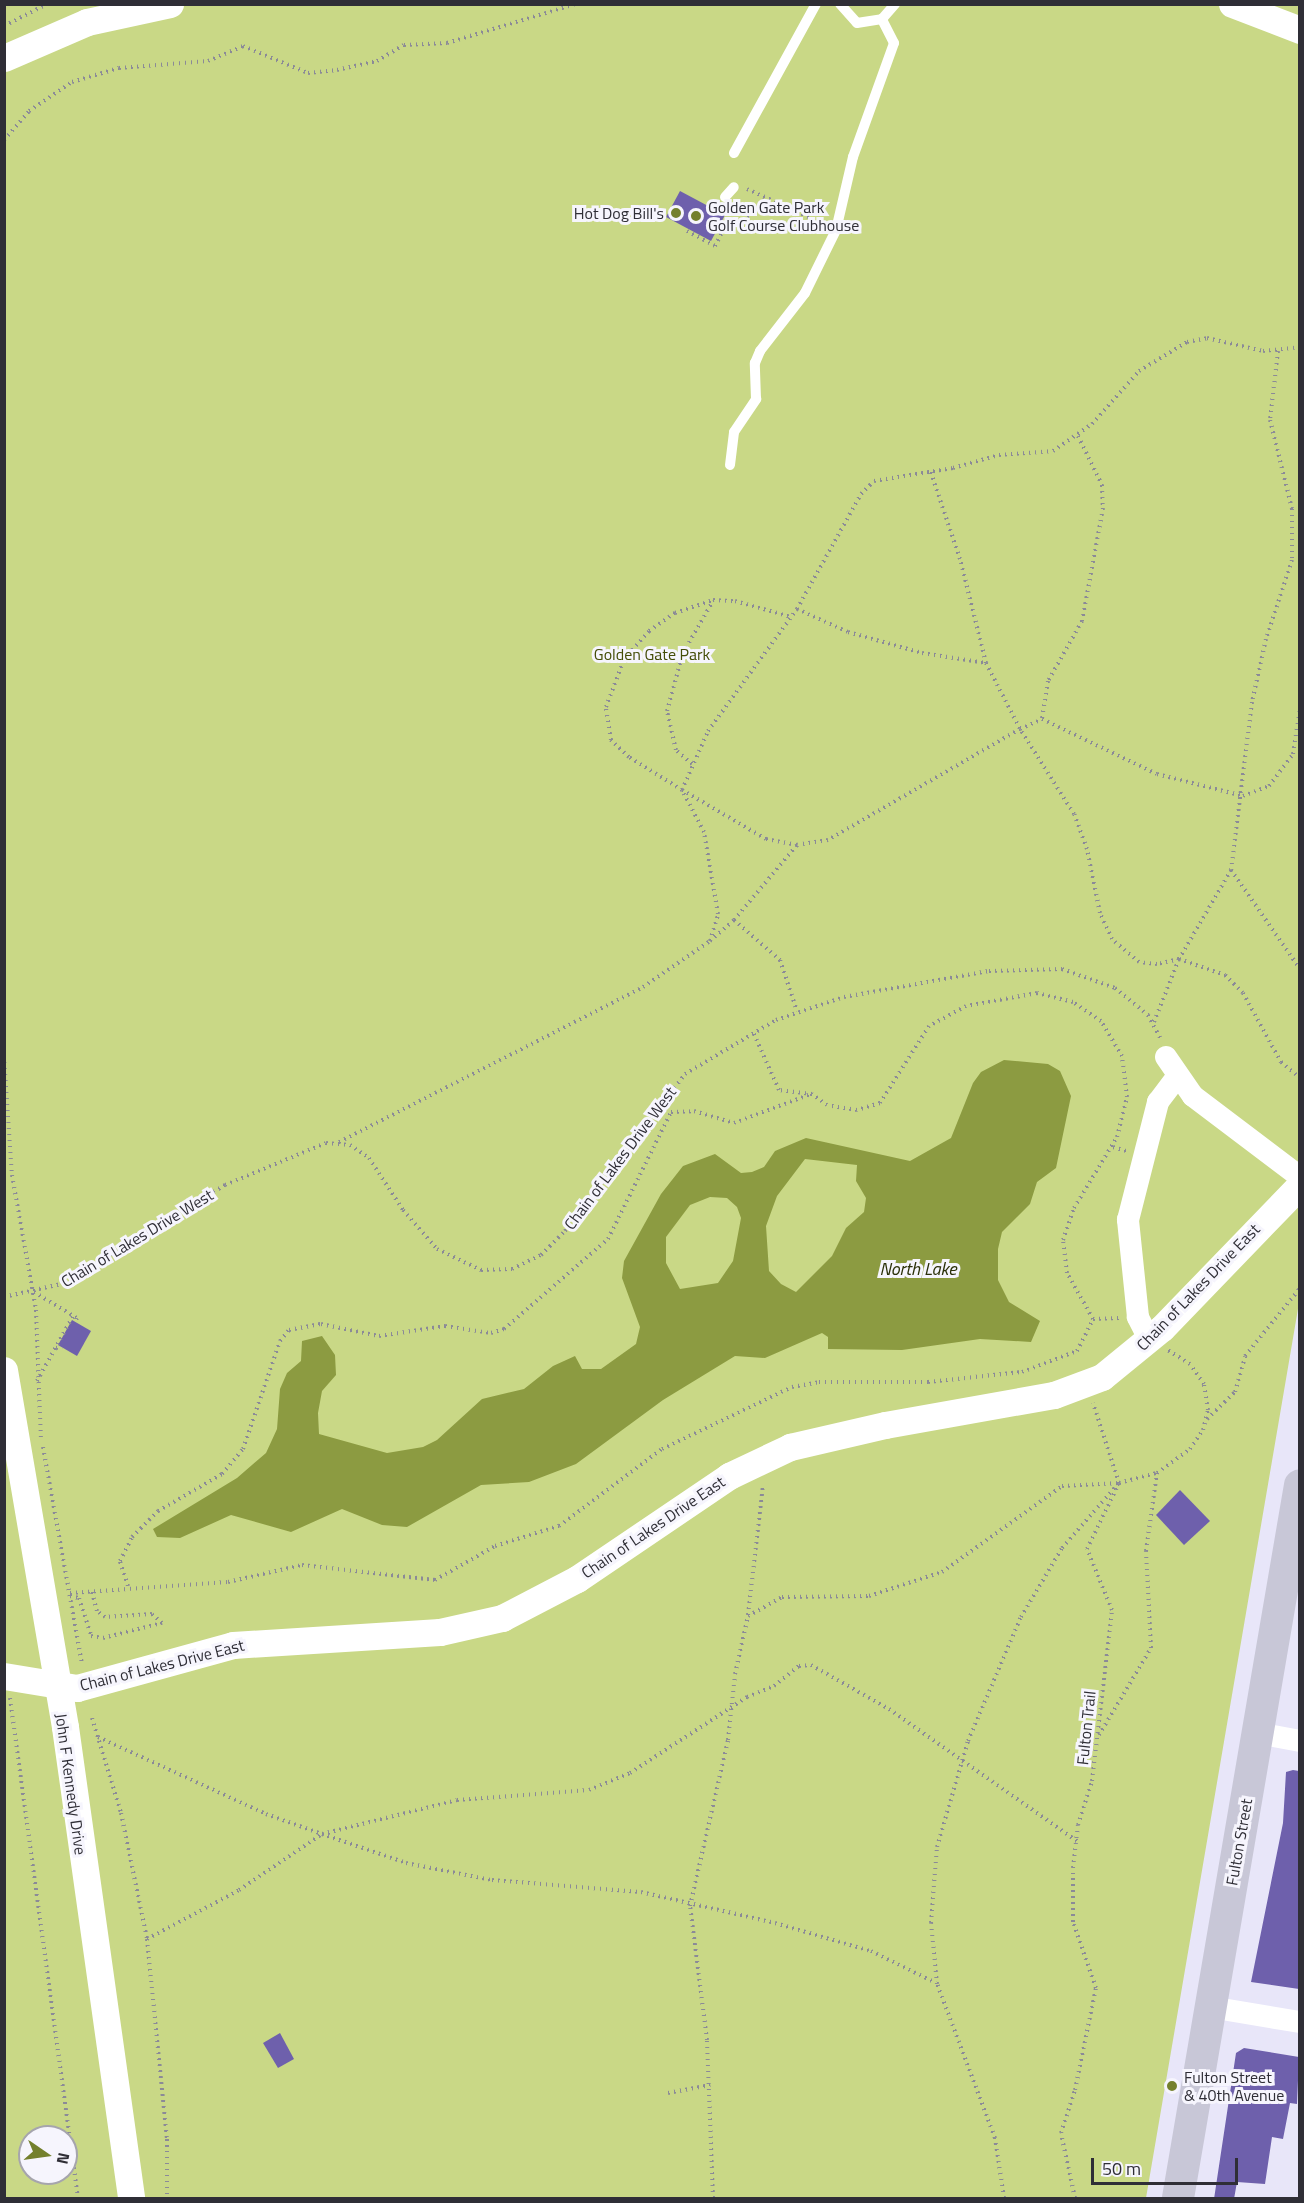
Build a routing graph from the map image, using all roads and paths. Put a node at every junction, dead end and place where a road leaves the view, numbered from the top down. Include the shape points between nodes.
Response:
1 (47, 4) edge
2 (170, 4) edge
3 (575, 4) edge
4 (816, 4) edge
5 (840, 4) edge
6 (895, 4) edge
7 (1232, 4) edge
8 (882, 19) junction
9 (4, 26) edge
10 (1299, 30) edge
11 (4, 58) edge
12 (4, 140) edge
13 (734, 153) dead end
14 (739, 188) joint
15 (725, 197) dead end
16 (790, 209) junction
17 (734, 210) dead end
18 (729, 221) junction
19 (828, 226) dead end
20 (687, 231) dead end
21 (1299, 348) edge
22 (1278, 351) junction
23 (1078, 436) junction
24 (730, 465) dead end
25 (930, 470) junction
26 (713, 600) junction
27 (797, 609) junction
28 (791, 617) junction
29 (986, 663) junction
30 (1299, 708) edge
31 (1042, 719) junction
32 (1020, 729) junction
33 (692, 765) junction
34 (682, 790) junction
35 (1243, 796) junction
36 (797, 845) junction
37 (1231, 870) junction
38 (734, 920) junction
39 (710, 941) junction
40 (1179, 959) junction
41 (1299, 969) edge
42 (797, 1011) junction
43 (1153, 1023) junction
44 (753, 1032) junction
45 (4, 1056) edge
46 (1166, 1057) joint
47 (1176, 1078) junction
48 (1299, 1078) edge
49 (812, 1094) junction
50 (339, 1142) junction
51 (1299, 1176) edge
52 (1299, 1185) edge
53 (1299, 1288) edge
54 (34, 1292) junction
55 (4, 1297) edge
56 (73, 1316) junction
57 (75, 1322) dead end
58 (1149, 1339) junction
59 (62, 1347) dead end
60 (56, 1348) junction
61 (4, 1370) edge
62 (36, 1383) junction
63 (1087, 1384) junction
64 (1207, 1419) junction
65 (766, 1457) junction
66 (1157, 1473) junction
67 (1119, 1483) junction
68 (1299, 1485) edge
69 (128, 1586) junction
70 (91, 1589) junction
71 (70, 1594) junction
72 (748, 1616) junction
73 (82, 1664) dead end
74 (7, 1686) edge
75 (56, 1686) junction
76 (733, 1706) junction
77 (92, 1718) dead end
78 (1257, 1733) junction
79 (1098, 1736) junction
80 (98, 1737) junction
81 (1299, 1741) edge
82 (963, 1759) junction
83 (322, 1834) junction
84 (1077, 1841) junction
85 (690, 1906) junction
86 (147, 1939) junction
87 (937, 1984) junction
88 (1210, 2007) junction
89 (1299, 2022) edge
90 (710, 2085) junction
91 (668, 2093) dead end
92 (78, 2199) edge
93 (132, 2199) edge
94 (167, 2199) edge
95 (713, 2199) edge
96 (1004, 2199) edge
97 (1075, 2199) edge
98 (1178, 2199) edge

1 - 9 path
2 - 11 street via 87,22
3 - 12 path via 447,43 404,45 377,61 337,70 309,73 243,46 208,61 119,68 72,82 29,111
4 - 13 lane
5 - 8 lane via 857,23
6 - 8 lane
7 - 10 street
8 - 24 lane via 894,43 853,157 839,220 805,293 760,351 755,363 756,399 734,432
14 - 15 lane
14 - 16 path
16 - 18 path via 754,213 739,226
16 - 19 path
17 - 18 path
18 - 20 path via 715,246
21 - 22 path
22 - 23 path via 1207,338 1188,342 1139,370
22 - 35 path via 1270,420 1292,509 1294,544 1252,702
23 - 25 path via 1041,454 999,455
23 - 31 path via 1102,484 1103,508 1082,621 1048,681
25 - 27 path via 874,481 861,494
25 - 29 path via 960,559
26 - 28 path via 735,601
26 - 33 path via 683,652 667,711 676,750
26 - 34 path via 675,613 649,631 624,659 606,707 611,740 629,757
27 - 28 path
27 - 29 path via 869,638 922,653
28 - 33 path via 708,731
29 - 32 path
30 - 35 path via 1293,754 1269,786
31 - 32 path
31 - 35 path via 1157,774
32 - 36 path via 851,830
32 - 40 path via 1074,814 1087,849 1100,913 1120,950 1148,963
33 - 34 path
34 - 36 path via 766,838
34 - 39 path via 704,832 718,914
35 - 37 path
36 - 38 path
37 - 40 path
37 - 41 path
38 - 39 path
38 - 42 path via 780,960
39 - 50 path via 642,987
40 - 43 path
40 - 48 path via 1225,975 1243,993 1281,1062
42 - 43 path, Chain of Lakes Drive West via 844,997 947,978 1046,967 1103,982
42 - 44 path, Chain of Lakes Drive West
43 - 46 path, Chain of Lakes Drive West
44 - 49 path via 779,1090
44 - 50 path, Chain of Lakes Drive West via 685,1074 560,1238 541,1255 512,1269 481,1270 437,1249 403,1210 369,1158
45 - 54 path via 12,1175
46 - 47 street
47 - 51 street via 1224,1122
47 - 58 street via 1158,1102 1128,1220 1138,1317
49 - 69 path via 734,1123 694,1110 671,1113 608,1239 504,1329 491,1333 445,1326 379,1336 321,1324 289,1330 280,1341 255,1421 229,1468 158,1511 132,1537 120,1561
49 - 69 path via 837,1108 874,1107 886,1097 935,1020 993,998 1049,995 1073,1002 1101,1021 1122,1056 1127,1097 1113,1147 1065,1228 1064,1266 1093,1319 1077,1351 1022,1372 928,1382 819,1382 792,1387 662,1449 559,1526 495,1545 435,1580 302,1565 228,1582
50 - 54 path, Chain of Lakes Drive West via 297,1152 225,1185 77,1276
52 - 58 street, Chain of Lakes Drive East
53 - 64 path via 1245,1356 1235,1392
54 - 55 path, Chain of Lakes Drive West
54 - 56 path
54 - 62 path
56 - 57 path
56 - 60 path
58 - 63 street, Chain of Lakes Drive East
58 - 64 path via 1181,1358 1200,1377 1208,1400
59 - 60 path
60 - 62 path
61 - 75 street, John F Kennedy Drive
62 - 71 path via 42,1442
63 - 65 street, Chain of Lakes Drive East via 1043,1397 827,1437
63 - 67 path
64 - 66 path via 1190,1449
65 - 72 path
65 - 75 street, Chain of Lakes Drive East via 683,1504 550,1595 483,1624 440,1632 242,1644 86,1686
66 - 67 path
66 - 79 path via 1146,1551 1151,1648
67 - 72 path via 1062,1486 942,1572 869,1596 782,1597
67 - 79 path, Fulton Trail via 1087,1549 1112,1610
67 - 82 path via 1062,1548 1021,1617
68 - 78 main road, Fulton Street
69 - 70 path
70 - 71 path
70 - 71 path via 96,1611 105,1617 152,1614 162,1623 103,1638 91,1636 79,1598
71 - 73 path
72 - 76 path
74 - 75 street, Chain of Lakes Drive East
74 - 92 path
75 - 93 street, John F Kennedy Drive
76 - 82 path via 774,1686 799,1666 811,1665 878,1702
76 - 83 path via 636,1770 590,1790 457,1800
76 - 85 path
77 - 80 path
78 - 81 street
78 - 88 main road, Fulton Street
79 - 84 path, Fulton Trail
80 - 83 path via 266,1814
80 - 86 path via 121,1813
82 - 84 path
82 - 87 path via 937,1847 931,1923
83 - 85 path via 406,1863 492,1880 623,1890
83 - 86 path via 250,1884
84 - 97 path, Fulton Trail via 1073,1922 1096,1988 1075,2090 1061,2133
85 - 87 path via 871,1951
85 - 90 path
86 - 94 path via 167,2139
87 - 96 path via 990,2122
88 - 89 street
88 - 98 main road, Fulton Street
90 - 91 path
90 - 95 path

